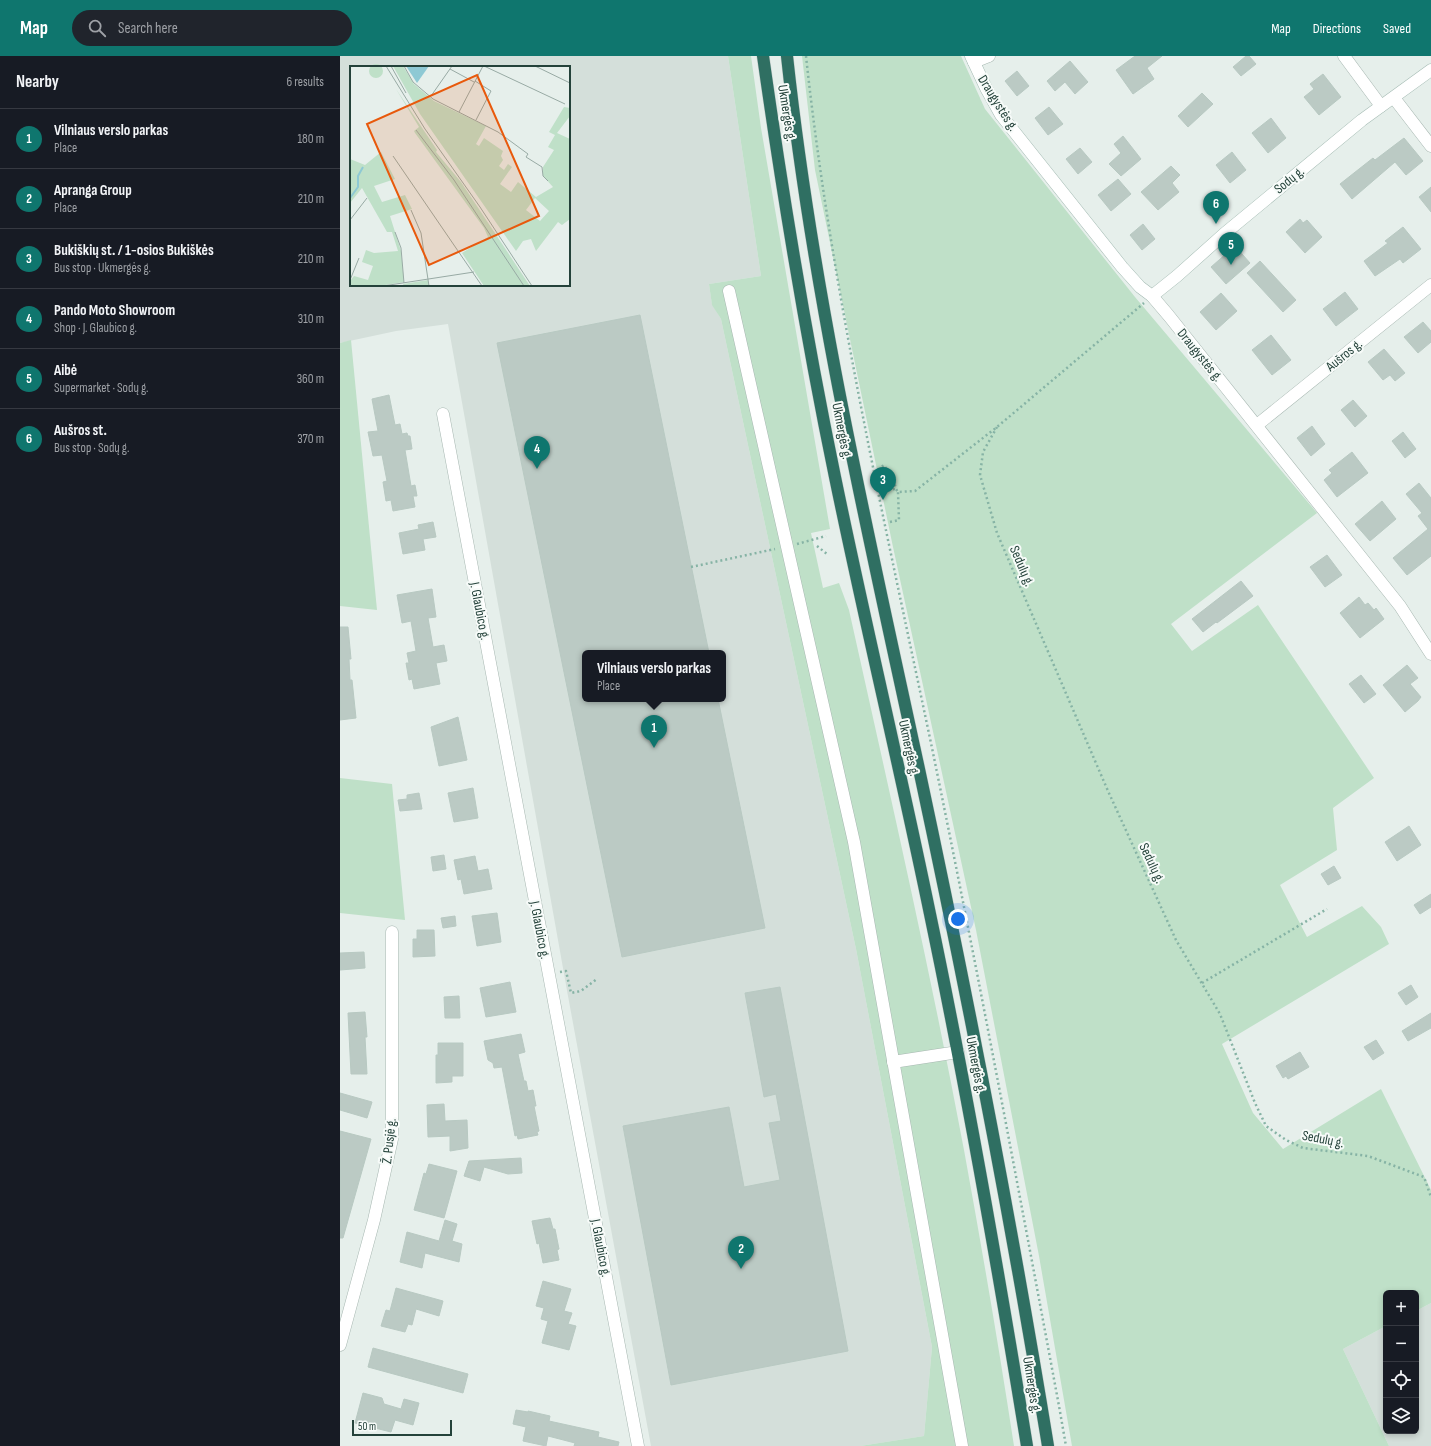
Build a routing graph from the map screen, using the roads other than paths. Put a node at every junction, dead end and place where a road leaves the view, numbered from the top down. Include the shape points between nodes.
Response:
1 (763, 56) edge
2 (787, 56) edge
3 (989, 56) edge
4 (1344, 56) edge
5 (972, 59) edge
6 (1431, 70) edge
7 (1394, 98) junction
8 (1381, 106) junction
9 (1431, 146) edge
10 (1431, 285) edge
11 (729, 291) dead end
12 (1152, 296) junction
13 (443, 414) dead end
14 (1257, 425) junction
15 (1431, 654) edge
16 (392, 932) dead end
17 (958, 1052) junction
18 (894, 1062) junction
19 (340, 1345) edge
20 (638, 1446) edge
21 (962, 1446) edge
22 (1027, 1446) edge
23 (1048, 1446) edge

1 - 17 highway, Ukmergės g. via 802,307 823,416
2 - 23 highway, Ukmergės g. via 805,195 843,413 966,993 1024,1302
3 - 5 street
4 - 8 street
5 - 12 street, Draugystės g. via 1001,115 1122,267
6 - 7 street, Sodų g.
7 - 8 street, Sodų g.
7 - 9 street
8 - 12 street, Sodų g.
10 - 14 street, Aušros g.
11 - 18 street via 854,842
12 - 14 street, Draugystės g.
13 - 20 street, J. Glaubico g.
14 - 15 street, Draugystės g. via 1400,606
16 - 19 street, Ž. Pusjė g. via 392,1139 374,1220
17 - 18 street
17 - 22 highway, Ukmergės g.
18 - 21 street

